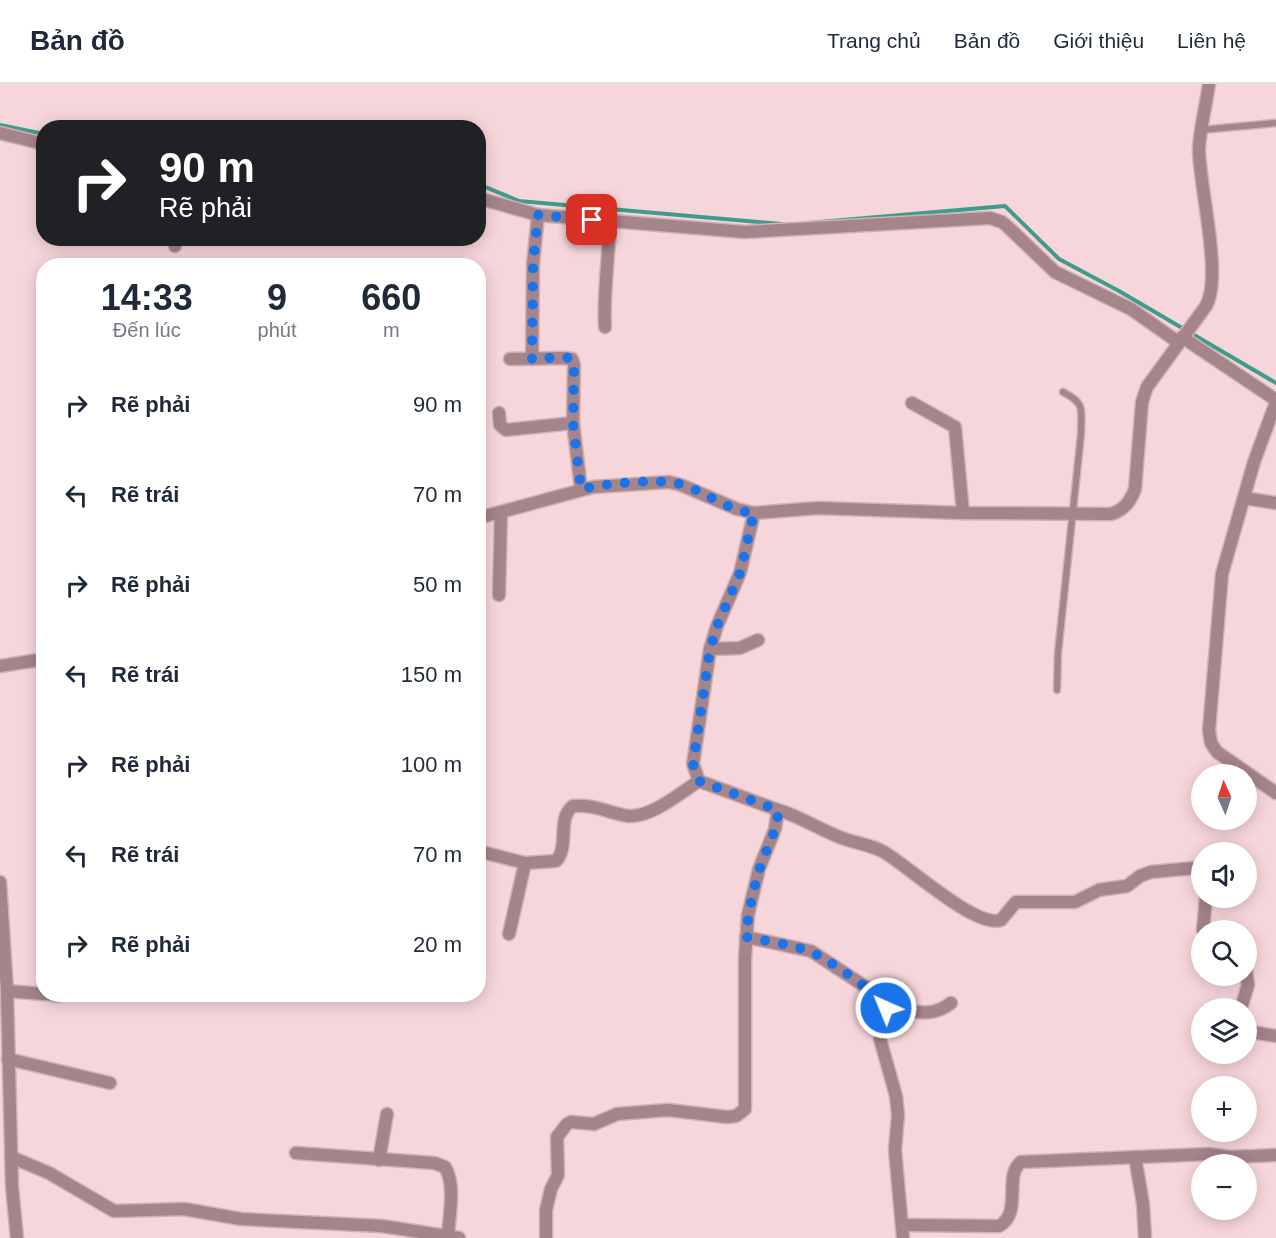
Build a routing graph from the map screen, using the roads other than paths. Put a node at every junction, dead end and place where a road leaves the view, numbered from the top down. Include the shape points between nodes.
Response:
1 (1209, 84) edge
2 (1276, 123) edge
3 (1201, 130) junction
4 (0, 133) edge
5 (36, 142) edge
6 (486, 200) edge
7 (538, 215) junction
8 (610, 220) junction
9 (605, 327) dead end
10 (1180, 340) junction
11 (510, 359) dead end
12 (532, 359) junction
13 (1063, 392) dead end
14 (1276, 401) edge
15 (912, 403) dead end
16 (499, 413) dead end
17 (573, 423) junction
18 (581, 489) junction
19 (1244, 498) junction
20 (1276, 503) edge
21 (501, 513) junction
22 (754, 513) junction
23 (963, 513) junction
24 (1073, 513) junction
25 (486, 516) edge
26 (499, 595) dead end
27 (758, 640) dead end
28 (710, 649) junction
29 (36, 660) edge
30 (0, 666) edge
31 (1057, 690) dead end
32 (699, 781) junction
33 (1276, 793) edge
34 (778, 810) junction
35 (486, 853) edge
36 (525, 863) junction
37 (1191, 868) edge
38 (0, 882) edge
39 (1, 907) edge
40 (509, 934) dead end
41 (746, 937) junction
42 (7, 991) junction
43 (36, 994) edge
44 (951, 1003) dead end
45 (886, 1008) junction
46 (1257, 1033) edge
47 (1276, 1036) edge
48 (4, 1058) edge
49 (110, 1083) dead end
50 (387, 1114) dead end
51 (7, 1150) edge
52 (296, 1153) dead end
53 (1276, 1155) edge
54 (1135, 1156) junction
55 (379, 1160) junction
56 (902, 1225) junction
57 (453, 1237) edge
58 (17, 1238) edge
59 (546, 1238) edge
60 (903, 1238) edge
61 (1145, 1238) edge

1 - 3 street
2 - 3 lane
3 - 10 street via 1211,294
4 - 5 street
6 - 7 street
7 - 8 street
7 - 12 street
8 - 9 street via 608,277 603,295
8 - 10 street via 756,232 990,218 1008,227 1054,272 1131,309
10 - 14 street
10 - 24 street via 1143,394 1132,498 1120,511 1111,514
11 - 12 street
12 - 17 street via 572,359
13 - 24 lane via 1077,399 1081,415
14 - 19 street
15 - 23 street via 956,427
16 - 17 street via 500,426 506,430
17 - 18 street
18 - 21 street
18 - 22 street via 669,482
19 - 20 street
19 - 33 street via 1222,574 1209,730 1216,752
21 - 25 street
21 - 26 street
22 - 23 street via 818,508
22 - 28 street via 740,573
23 - 24 street
24 - 31 lane
27 - 28 street via 740,648
28 - 32 street via 693,764
29 - 30 street
32 - 34 street
32 - 36 street via 643,815 573,806 565,817 559,857 550,862
34 - 37 street via 884,852 952,901 991,921 1001,920 1016,902 1075,902 1099,890 1127,886 1143,874
34 - 41 street via 776,830 759,869
35 - 36 street
36 - 40 street
38 - 39 street
39 - 42 street
41 - 45 street via 811,951 875,993
41 - 59 street via 745,1109 727,1117 668,1110 617,1114 594,1124 567,1124 557,1137 558,1175 546,1210
42 - 43 street
42 - 48 street
44 - 45 street via 932,1013
45 - 56 street via 880,1039 896,1096 895,1150
46 - 47 street
48 - 49 street
48 - 51 street
50 - 55 street
51 - 57 street via 114,1211 184,1209 241,1219 382,1226
51 - 58 street
52 - 55 street
53 - 54 street
54 - 56 street via 1021,1162 1015,1170 1011,1213 999,1226
54 - 61 street
55 - 57 street via 445,1167 449,1173
56 - 60 street

